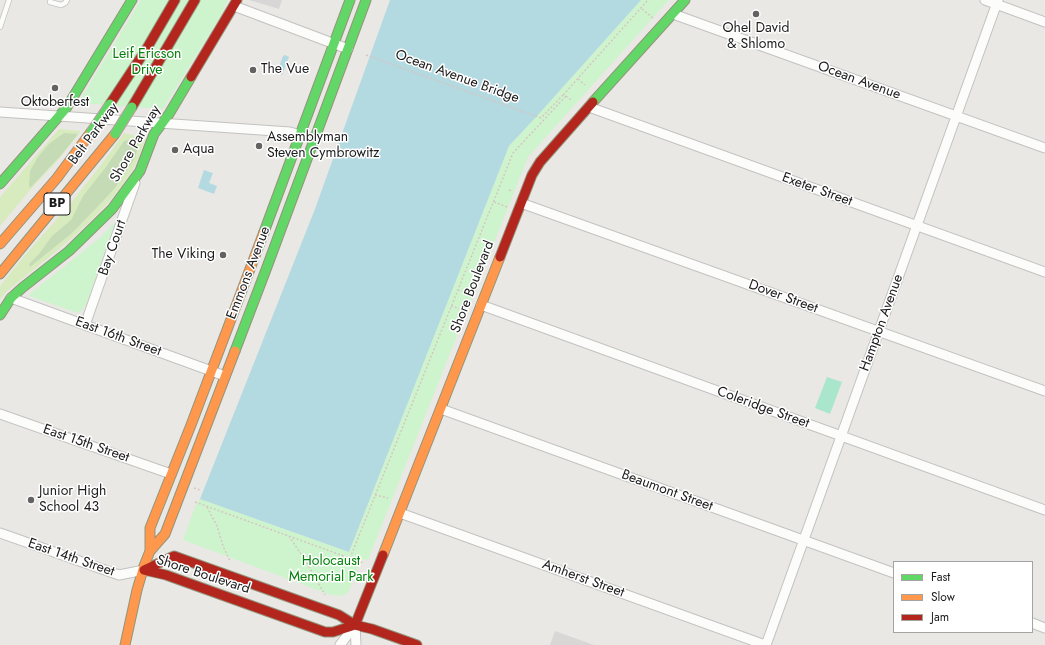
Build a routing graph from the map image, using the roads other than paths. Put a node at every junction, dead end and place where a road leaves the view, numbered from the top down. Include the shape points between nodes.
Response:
1 (9, 0) edge
2 (67, 0) edge
3 (132, 0) edge
4 (175, 0) edge
5 (195, 0) edge
6 (350, 0) edge
7 (366, 0) edge
8 (685, 0) edge
9 (985, 0) edge
10 (50, 2) dead end
11 (997, 2) edge
12 (236, 3) edge
13 (672, 14) junction
14 (1045, 22) edge
15 (0, 27) edge
16 (334, 44) junction
17 (348, 48) junction
18 (589, 107) junction
19 (0, 112) edge
20 (60, 116) junction
21 (956, 116) junction
22 (162, 123) junction
23 (300, 134) junction
24 (315, 139) junction
25 (1045, 148) edge
26 (140, 171) junction
27 (0, 184) edge
28 (521, 203) junction
29 (917, 226) junction
30 (0, 244) edge
31 (1045, 272) edge
32 (0, 274) edge
33 (11, 298) junction
34 (481, 305) junction
35 (0, 315) edge
36 (85, 325) junction
37 (879, 332) junction
38 (212, 371) junction
39 (224, 376) junction
40 (1045, 392) edge
41 (441, 409) junction
42 (0, 414) edge
43 (841, 436) junction
44 (172, 474) junction
45 (1045, 510) edge
46 (400, 513) junction
47 (0, 533) edge
48 (804, 541) junction
49 (150, 551) junction
50 (144, 570) junction
51 (893, 573) edge
52 (1033, 623) edge
53 (355, 625) junction
54 (1045, 628) edge
55 (125, 645) edge
56 (340, 645) edge
57 (356, 645) edge
58 (417, 645) edge
59 (766, 645) edge

1 - 15 lane
2 - 10 lane via 61,5
3 - 20 main road
4 - 30 main road, Belt Parkway / BP, bridge via 147,48 91,132 57,178
5 - 32 main road, Belt Parkway / BP, bridge via 114,134
6 - 16 main road, Emmons Avenue
7 - 17 main road, Emmons Avenue
8 - 13 main road, Shore Boulevard
9 - 11 street
11 - 14 street
11 - 21 street, Hampton Avenue
12 - 16 street
12 - 22 main road, Shore Parkway
13 - 18 main road, Shore Boulevard
13 - 21 street, Ocean Avenue
16 - 17 street
16 - 23 main road, Emmons Avenue
17 - 24 main road, Emmons Avenue
18 - 28 main road, Shore Boulevard via 540,162
18 - 29 street, Exeter Street
19 - 20 street
20 - 22 street
20 - 27 main road
21 - 25 street, Ocean Avenue
21 - 29 street, Hampton Avenue
22 - 23 street
22 - 26 main road, Shore Parkway via 154,134
23 - 24 street
23 - 38 main road, Emmons Avenue
24 - 39 main road, Emmons Avenue
26 - 33 main road, Shore Parkway via 112,209 69,251
26 - 36 street, Bay Court
28 - 34 main road, Shore Boulevard
28 - 37 street, Dover Street
29 - 31 street, Exeter Street
29 - 37 street, Hampton Avenue
33 - 35 main road, Shore Parkway
33 - 36 street, East 16th Street
34 - 41 main road, Shore Boulevard
34 - 43 street, Coleridge Street
36 - 38 street, East 16th Street
37 - 40 street, Dover Street
37 - 43 street, Hampton Avenue
38 - 39 street, East 16th Street
38 - 44 main road, Emmons Avenue
39 - 49 main road, Emmons Avenue via 165,534
41 - 46 main road, Shore Boulevard
41 - 48 street, Beaumont Street
42 - 44 street, East 15th Street
43 - 45 street, Coleridge Street
43 - 48 street, Hampton Avenue
44 - 49 main road, Emmons Avenue via 150,528
46 - 53 main road, Shore Boulevard
46 - 59 street, Amherst Street
47 - 50 street, East 14th Street via 119,575
48 - 51 street, Beaumont Street
48 - 59 street, Hampton Avenue
49 - 50 main road, Emmons Avenue
50 - 53 main road, Shore Boulevard via 166,575 325,632
50 - 53 main road, Shore Boulevard via 174,556 339,615
50 - 55 main road, Emmons Avenue
52 - 54 street
53 - 56 street
53 - 57 street
53 - 58 main road

